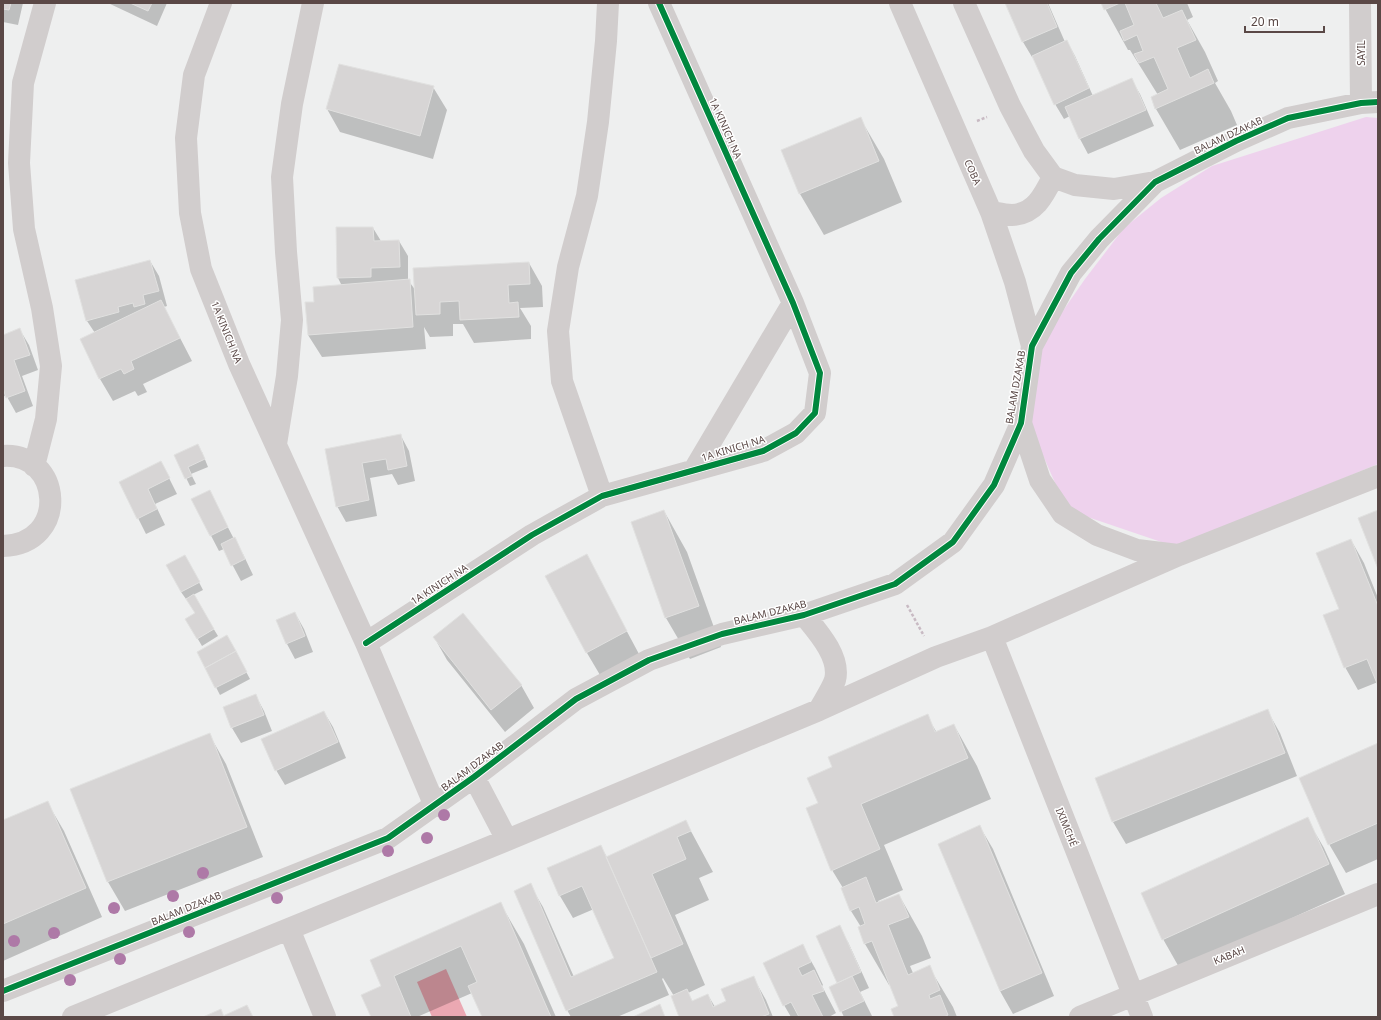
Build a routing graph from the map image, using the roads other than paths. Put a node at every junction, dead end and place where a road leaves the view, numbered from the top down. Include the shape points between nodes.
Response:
1 (45, 3) edge
2 (221, 3) edge
3 (313, 3) edge
4 (608, 3) edge
5 (659, 3) edge
6 (900, 3) edge
7 (964, 3) edge
8 (1360, 3) edge
9 (1369, 103) edge
10 (1053, 177) junction
11 (1155, 182) junction
12 (991, 212) junction
13 (793, 303) junction
14 (1032, 346) junction
15 (1021, 423) junction
16 (276, 444) junction
17 (3, 456) edge
18 (34, 466) junction
19 (694, 470) junction
20 (1378, 476) edge
21 (602, 496) junction
22 (3, 546) edge
23 (1179, 555) junction
24 (804, 615) junction
25 (992, 637) junction
26 (366, 643) junction
27 (819, 710) junction
28 (474, 777) junction
29 (435, 806) junction
30 (507, 840) junction
31 (1378, 894) edge
32 (289, 929) junction
33 (3, 991) edge
34 (1133, 995) junction
35 (73, 1017) edge
36 (325, 1017) edge
37 (1080, 1017) edge
38 (1142, 1017) edge

1 - 18 street via 23,83 19,163 24,229 42,308 51,366 46,419
2 - 16 street, 1A KINICH NA via 194,75 186,138 190,213 201,269
3 - 16 street via 292,104 282,178 292,320 287,376
4 - 21 street via 598,122 587,196 568,268 558,331 562,381
5 - 13 street, 1A KINICH NA
6 - 12 street, COBA
7 - 10 street via 1010,106 1034,150
8 - 9 street, SAYIL
9 - 11 street, BALAM DZAKAB via 1288,118
10 - 11 street via 1075,185 1114,189
10 - 12 street via 1042,199 1029,211 1013,215
11 - 14 street, BALAM DZAKAB via 1099,239 1071,273
12 - 14 street, COBA via 1015,282
13 - 19 street
13 - 19 street, 1A KINICH NA via 820,373 815,413 796,433 763,451
14 - 15 street, BALAM DZAKAB
15 - 23 street via 1040,480 1063,514 1097,535 1137,550
15 - 24 street, BALAM DZAKAB via 994,485 953,542 895,584
16 - 26 street, 1A KINICH NA
17 - 18 street via 16,456
18 - 22 street via 43,475 48,486 50,511 38,533 16,545
19 - 21 street, 1A KINICH NA
20 - 23 street
21 - 26 street, 1A KINICH NA via 532,535
23 - 25 street
24 - 27 street via 826,644 835,662 835,679
24 - 28 street, BALAM DZAKAB via 722,634 649,660 576,699
25 - 27 street via 936,657
25 - 34 street, IXIMCHÉ
26 - 29 street, 1A KINICH NA
27 - 30 street
28 - 29 street, BALAM DZAKAB
28 - 30 street
29 - 33 street, BALAM DZAKAB via 388,838
30 - 32 street
31 - 34 street, KABAH
32 - 35 street
32 - 36 street
34 - 37 street, KABAH
34 - 38 street, IXIMCHÉ

